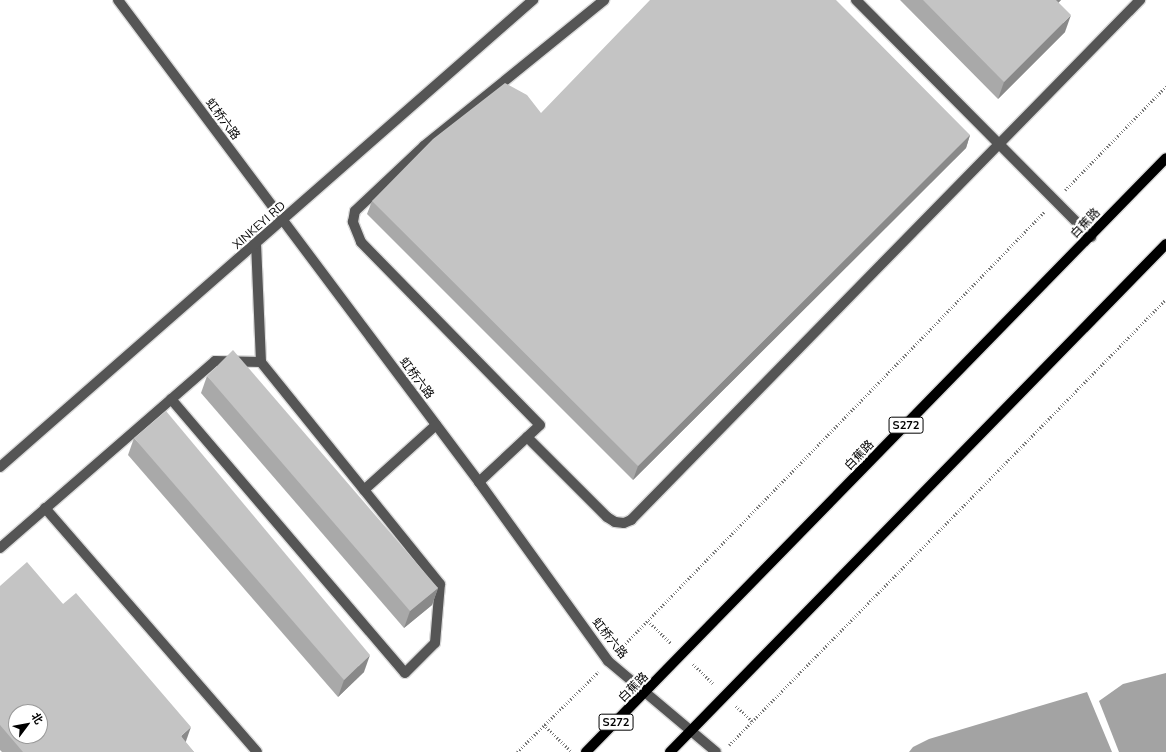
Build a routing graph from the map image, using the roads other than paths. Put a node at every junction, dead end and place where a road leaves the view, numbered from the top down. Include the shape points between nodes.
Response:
1 (118, 0) edge
2 (533, 0) edge
3 (604, 0) edge
4 (856, 0) edge
5 (1134, 2) edge
6 (999, 144) junction
7 (1166, 158) edge
8 (283, 221) junction
9 (1091, 237) junction
10 (1166, 244) edge
11 (256, 245) junction
12 (261, 362) junction
13 (171, 399) junction
14 (436, 425) junction
15 (528, 437) junction
16 (0, 467) edge
17 (479, 482) junction
18 (364, 490) junction
19 (45, 508) junction
20 (0, 548) edge
21 (646, 692) junction
22 (691, 731) junction
23 (258, 752) edge
24 (586, 752) edge
25 (670, 752) edge
26 (716, 752) edge

1 - 8 street, 虹桥六路
2 - 8 street, XINKEYI RD
3 - 15 street via 424,146 355,211 353,222 361,242 540,425
4 - 6 street
5 - 6 street
6 - 9 street
6 - 15 street via 632,520 624,523 615,522 607,517
7 - 9 main road, 白蕉路 / S272
8 - 11 street, XINKEYI RD
8 - 14 street, 虹桥六路
9 - 21 main road, 白蕉路 / S272
10 - 22 main road
11 - 12 street
11 - 16 street, XINKEYI RD
12 - 13 street via 214,361
12 - 18 street
13 - 18 street via 405,673 435,643 440,584
13 - 19 street
14 - 17 street, 虹桥六路
14 - 18 street
15 - 17 street
17 - 21 street, 虹桥六路 via 608,661
19 - 20 street
19 - 23 street
21 - 22 street, 虹桥六路
21 - 24 main road, 白蕉路 / S272
22 - 25 main road
22 - 26 street, 虹桥六路

